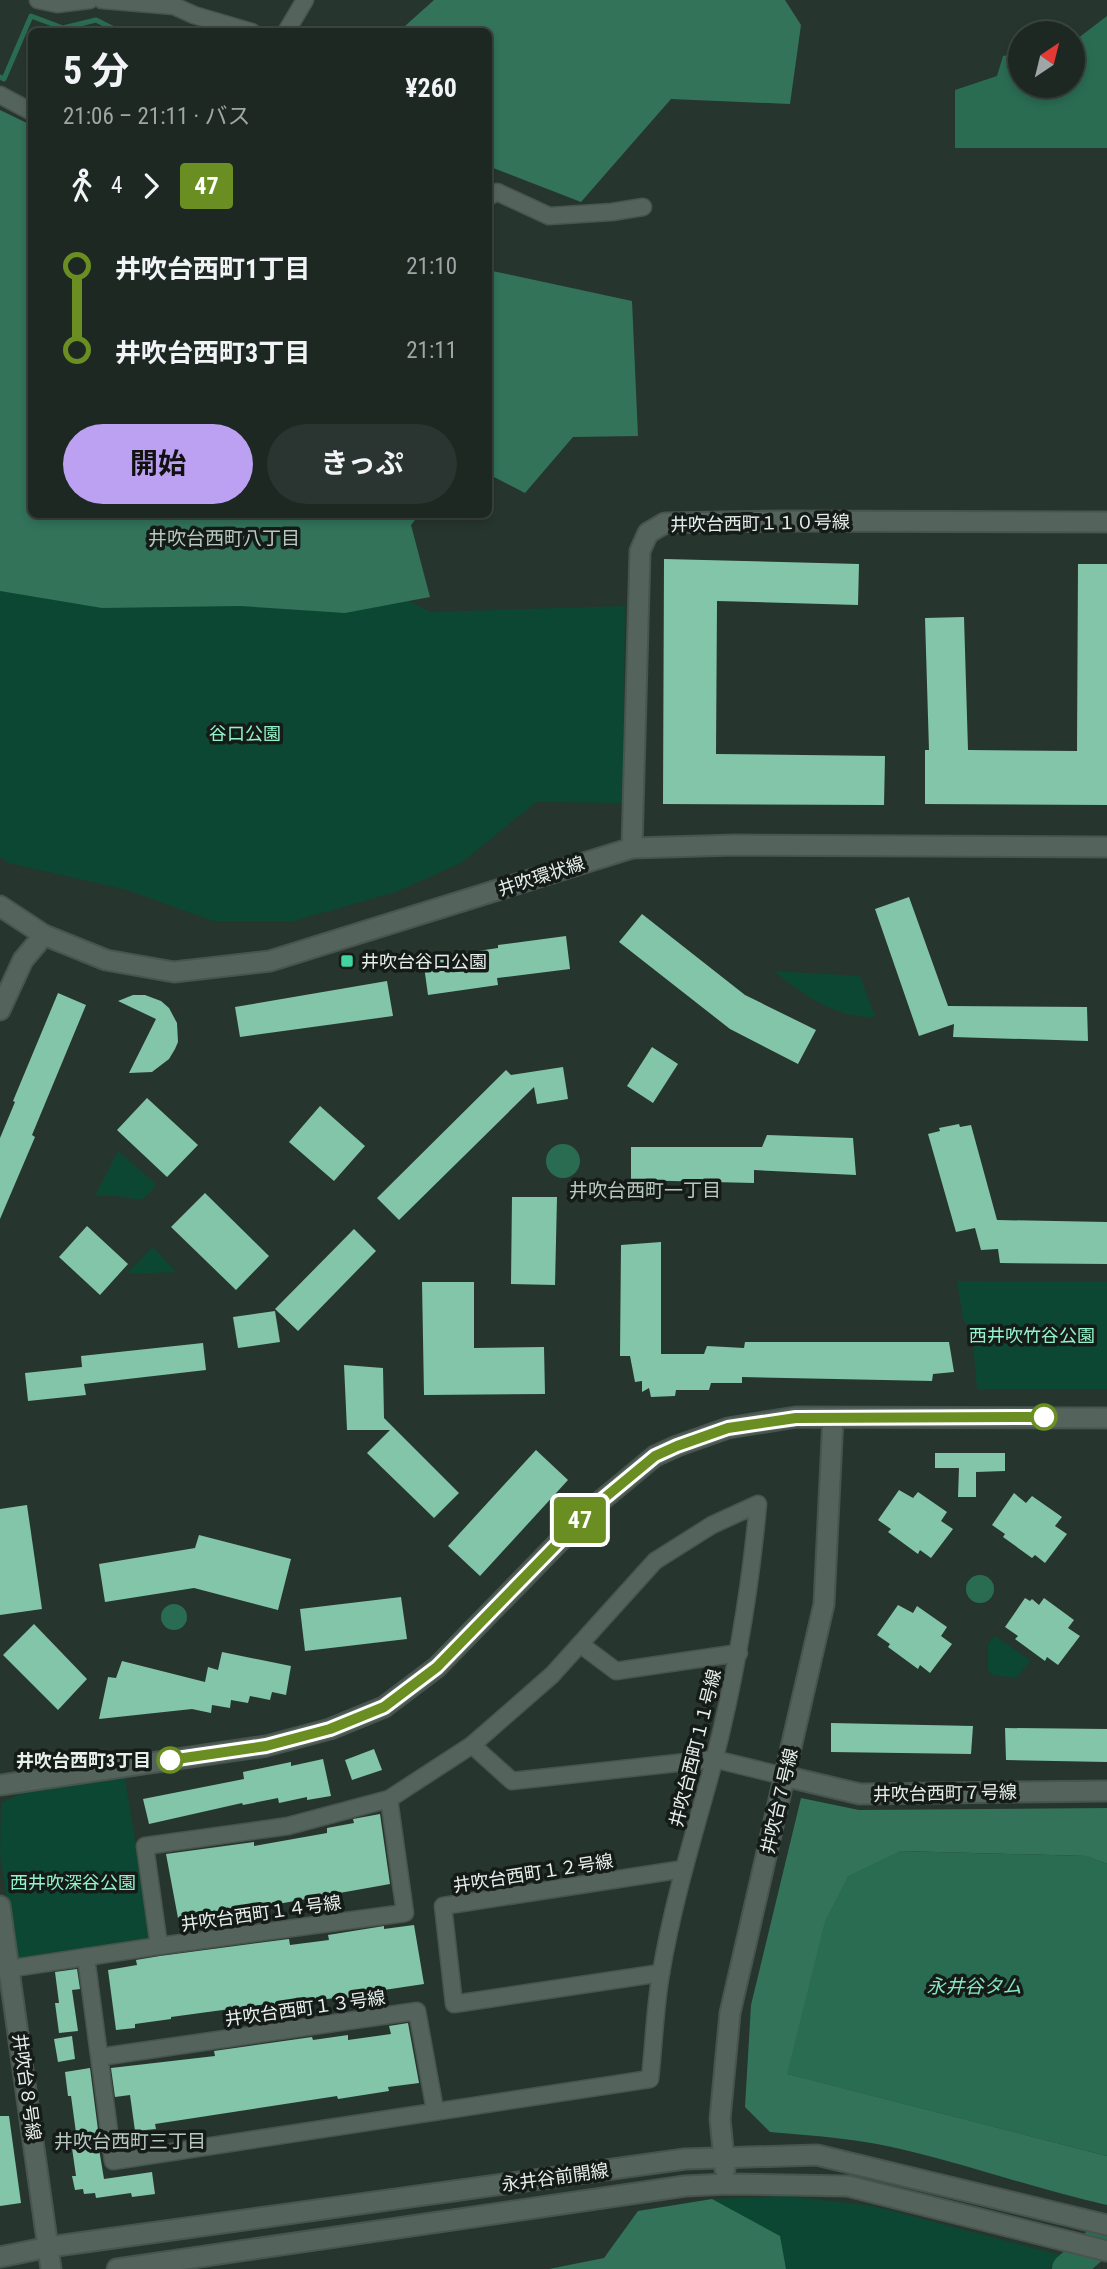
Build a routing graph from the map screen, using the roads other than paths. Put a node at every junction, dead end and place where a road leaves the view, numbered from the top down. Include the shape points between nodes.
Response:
1 (38, 0) edge
2 (90, 0) edge
3 (102, 0) edge
4 (305, 0) edge
5 (238, 28) edge
6 (288, 28) edge
7 (0, 95) edge
8 (28, 110) edge
9 (492, 195) edge
10 (643, 207) dead end
11 (1107, 522) edge
12 (1107, 847) edge
13 (632, 848) junction
14 (0, 906) edge
15 (44, 935) junction
16 (0, 1010) edge
17 (833, 1418) junction
18 (1107, 1418) edge
19 (580, 1644) junction
20 (739, 1653) junction
21 (472, 1745) junction
22 (714, 1759) junction
23 (784, 1776) junction
24 (0, 1786) edge
25 (1107, 1791) edge
26 (389, 1799) junction
27 (684, 1868) junction
28 (0, 1906) edge
29 (159, 1946) junction
30 (86, 1957) junction
31 (5, 1969) edge
32 (661, 1973) junction
33 (100, 2057) junction
34 (436, 2110) junction
35 (724, 2158) junction
36 (727, 2184) junction
37 (1107, 2225) edge
38 (49, 2247) junction
39 (1107, 2251) edge
40 (0, 2257) edge
41 (51, 2269) edge
42 (117, 2269) edge

1 - 2 street via 57,4
3 - 5 street via 174,6
4 - 6 street
7 - 8 street
9 - 10 street via 497,192 549,216
11 - 13 street, 井吹台西町１１０号線 via 665,523 648,533 640,551
12 - 13 street, 井吹環状線
13 - 15 street, 井吹環状線 via 270,961 174,972 106,960
14 - 15 street, 井吹環状線
15 - 16 street via 23,960
17 - 18 street
17 - 23 street, 井吹台７号線 via 824,1604
17 - 24 street via 796,1418 728,1428 655,1456 591,1509 437,1667 384,1707 330,1729 266,1746
19 - 20 street via 616,1671
19 - 20 street, 井吹台西町１１号線 via 655,1561 712,1525 758,1504
19 - 21 street, 井吹台西町１１号線 via 552,1675
20 - 22 street, 井吹台西町１１号線
21 - 22 street via 512,1781
21 - 26 street, 井吹台西町１１号線
22 - 23 street
22 - 27 street, 井吹台西町１１号線
23 - 25 street, 井吹台西町７号線 via 860,1794
23 - 35 street, 井吹台７号線 via 730,2013 720,2119
26 - 29 street, 井吹台西町１１号線 via 288,1826 145,1846
26 - 29 street, 井吹台西町１４号線 via 405,1913
27 - 32 street, 井吹台西町１１号線
27 - 32 street, 井吹台西町１２号線 via 443,1906 454,2004
28 - 31 street, 井吹台８号線
29 - 30 street, 井吹台西町１４号線
30 - 31 street, 井吹台西町１４号線
30 - 33 street, 井吹台西町１１号線
31 - 38 street, 井吹台８号線
32 - 34 street, 井吹台西町１１号線 via 650,2078
33 - 34 street, 井吹台西町１３号線 via 417,2011
33 - 34 street, 井吹台西町１１号線 via 113,2161
35 - 36 street, 井吹台７号線
35 - 37 street, 永井谷前開線 via 817,2155
35 - 38 street, 永井谷前開線 via 685,2159
36 - 39 street, 永井谷前開線 via 848,2186
36 - 42 street, 永井谷前開線 via 685,2186
38 - 40 street, 永井谷前開線
38 - 41 street, 井吹台８号線

